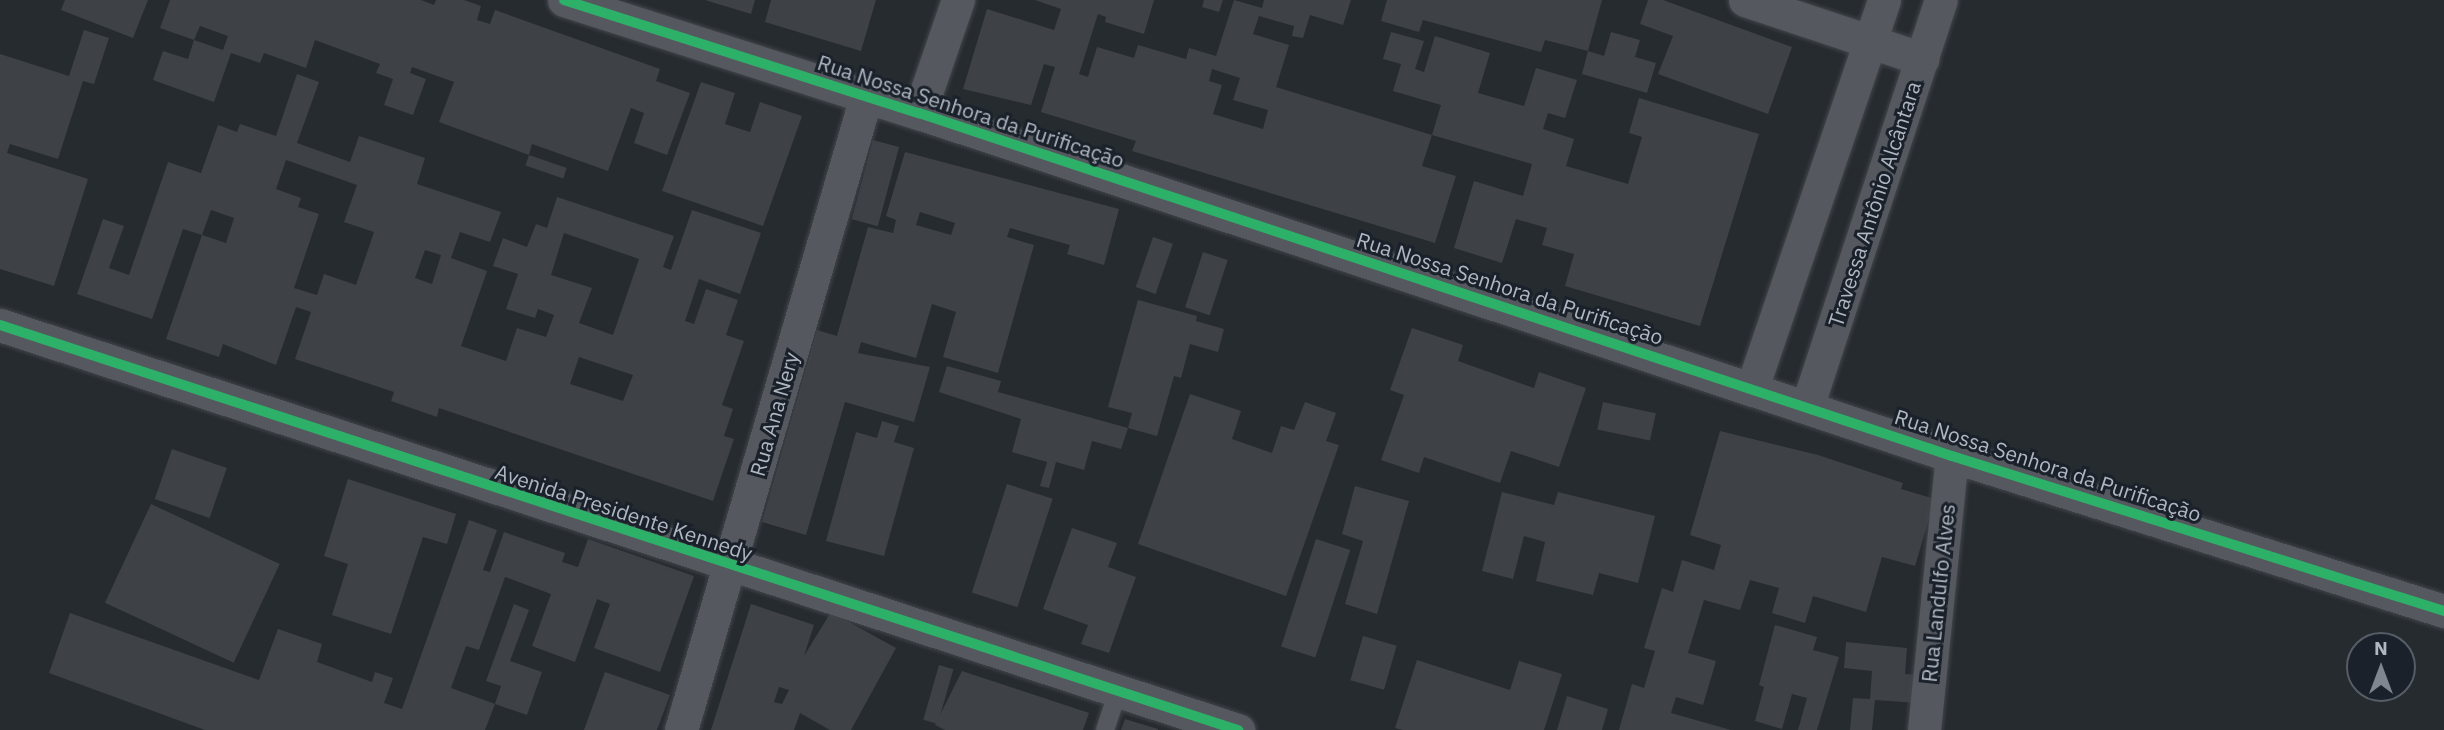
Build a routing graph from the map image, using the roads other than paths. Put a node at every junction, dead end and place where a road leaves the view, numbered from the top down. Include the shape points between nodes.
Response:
1 (564, 0) edge
2 (958, 0) edge
3 (1745, 0) edge
4 (1884, 0) edge
5 (1941, 0) edge
6 (1869, 41) junction
7 (1922, 60) junction
8 (866, 97) junction
9 (919, 113) junction
10 (0, 325) edge
11 (1752, 388) junction
12 (1807, 407) junction
13 (1952, 456) junction
14 (729, 567) junction
15 (2444, 611) edge
16 (1118, 691) junction
17 (681, 730) edge
18 (1105, 730) edge
19 (1238, 730) edge
20 (1924, 730) edge

1 - 8 street, Rua Nossa Senhora da Purificação
2 - 9 street
3 - 6 street
4 - 6 street
5 - 7 street, Travessa Antônio Alcântara
6 - 7 street
6 - 11 street
7 - 12 street, Travessa Antônio Alcântara
8 - 9 street, Rua Nossa Senhora da Purificação
8 - 14 street, Rua Ana Nery
9 - 11 street, Rua Nossa Senhora da Purificação
10 - 14 street, Avenida Presidente Kennedy
11 - 12 street, Rua Nossa Senhora da Purificação
12 - 13 street, Rua Nossa Senhora da Purificação
13 - 15 street, Rua Nossa Senhora da Purificação
13 - 20 street, Rua Landulfo Alves
14 - 16 street, Avenida Presidente Kennedy
14 - 17 street, Rua Ana Nery
16 - 18 lane
16 - 19 street, Avenida Presidente Kennedy

